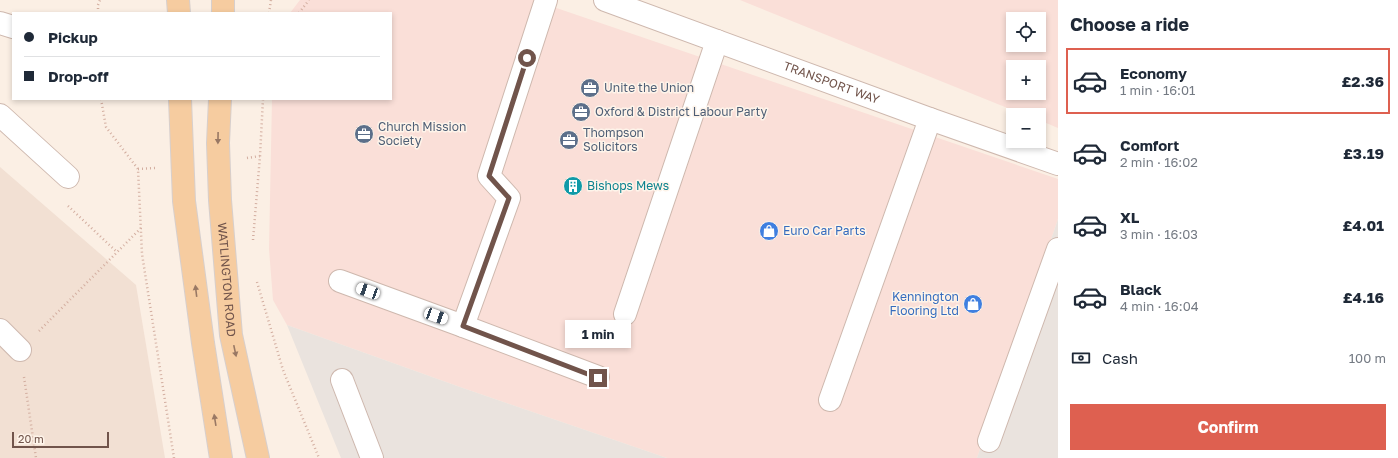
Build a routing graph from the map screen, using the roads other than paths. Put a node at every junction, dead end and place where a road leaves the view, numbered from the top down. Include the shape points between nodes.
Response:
1 (178, 0) edge
2 (223, 0) edge
3 (546, 0) edge
4 (604, 0) edge
5 (179, 12) edge
6 (223, 12) edge
7 (0, 23) edge
8 (12, 27) edge
9 (717, 41) junction
10 (180, 100) edge
11 (220, 100) edge
12 (0, 115) edge
13 (930, 119) junction
14 (1058, 164) edge
15 (68, 177) dead end
16 (1058, 250) edge
17 (340, 281) dead end
18 (625, 314) dead end
19 (463, 326) junction
20 (0, 330) edge
21 (20, 350) road end
22 (598, 378) dead end
23 (342, 380) dead end
24 (830, 400) dead end
25 (989, 441) dead end
26 (221, 458) edge
27 (258, 458) edge
28 (372, 458) edge

1 - 5 main road
2 - 6 main road
3 - 19 street via 489,176 509,198
4 - 9 street, TRANSPORT WAY
7 - 8 street
9 - 13 street, TRANSPORT WAY
9 - 18 street
26 -> 10 main road via 184,201
11 -> 27 main road, WATLINGTON ROAD via 220,200 232,335
12 - 15 street
13 - 14 street, TRANSPORT WAY
13 - 24 street
16 - 25 street
17 - 19 street
19 - 22 street
20 - 21 street
23 - 28 street

